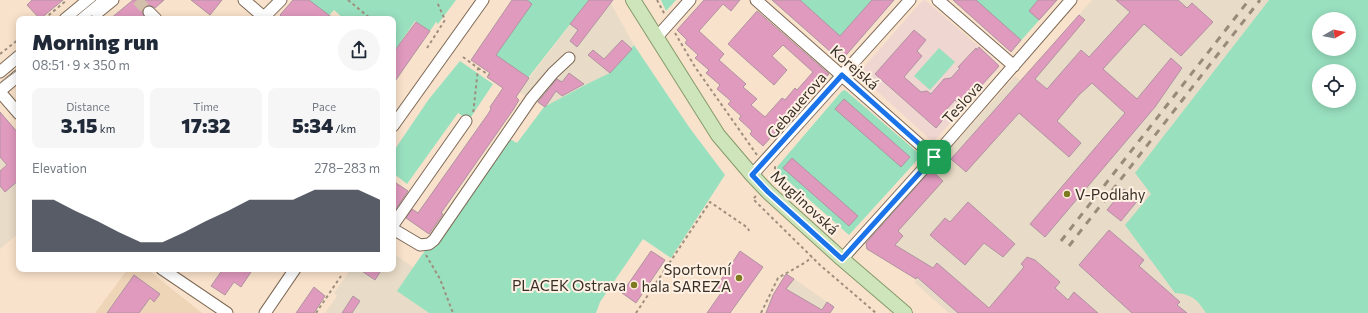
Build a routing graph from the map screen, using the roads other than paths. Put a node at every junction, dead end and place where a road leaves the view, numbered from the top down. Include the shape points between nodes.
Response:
1 (88, 0) edge
2 (96, 0) edge
3 (101, 0) edge
4 (112, 0) edge
5 (244, 0) edge
6 (281, 0) edge
7 (483, 0) edge
8 (633, 0) edge
9 (690, 0) edge
10 (756, 0) edge
11 (910, 0) edge
12 (938, 0) edge
13 (1071, 0) edge
14 (69, 16) edge
15 (77, 16) edge
16 (82, 16) edge
17 (93, 16) edge
18 (263, 16) edge
19 (267, 16) edge
20 (656, 38) junction
21 (569, 58) dead end
22 (16, 59) edge
23 (16, 65) edge
24 (1014, 66) junction
25 (16, 71) edge
26 (0, 72) edge
27 (842, 75) junction
28 (0, 78) edge
29 (16, 78) edge
30 (0, 83) edge
31 (0, 92) edge
32 (16, 111) edge
33 (466, 121) dead end
34 (396, 122) edge
35 (934, 157) junction
36 (752, 175) junction
37 (396, 221) edge
38 (396, 231) edge
39 (842, 259) junction
40 (166, 272) edge
41 (293, 272) edge
42 (227, 313) edge
43 (265, 313) edge
44 (905, 313) edge

1 - 14 street
2 - 15 street
3 - 16 street
4 - 17 street
5 - 18 street
6 - 19 street
7 - 34 street
8 - 20 main road, Muglinovská
9 - 20 street
10 - 27 street, Korejská
11 - 27 street, Gebauerova
12 - 24 street
13 - 24 street, Teslova
20 - 36 main road, Muglinovská via 718,135
21 - 38 street via 531,99 434,240 420,245
22 - 26 street
23 - 28 street
24 - 35 street, Teslova
25 - 30 street
27 - 35 street, Korejská
27 - 36 street, Gebauerova
29 - 31 street
31 - 32 street
33 - 37 street
35 - 39 street, Teslova
36 - 39 main road, Muglinovská
39 - 44 main road, Muglinovská
40 - 42 street
41 - 43 street

